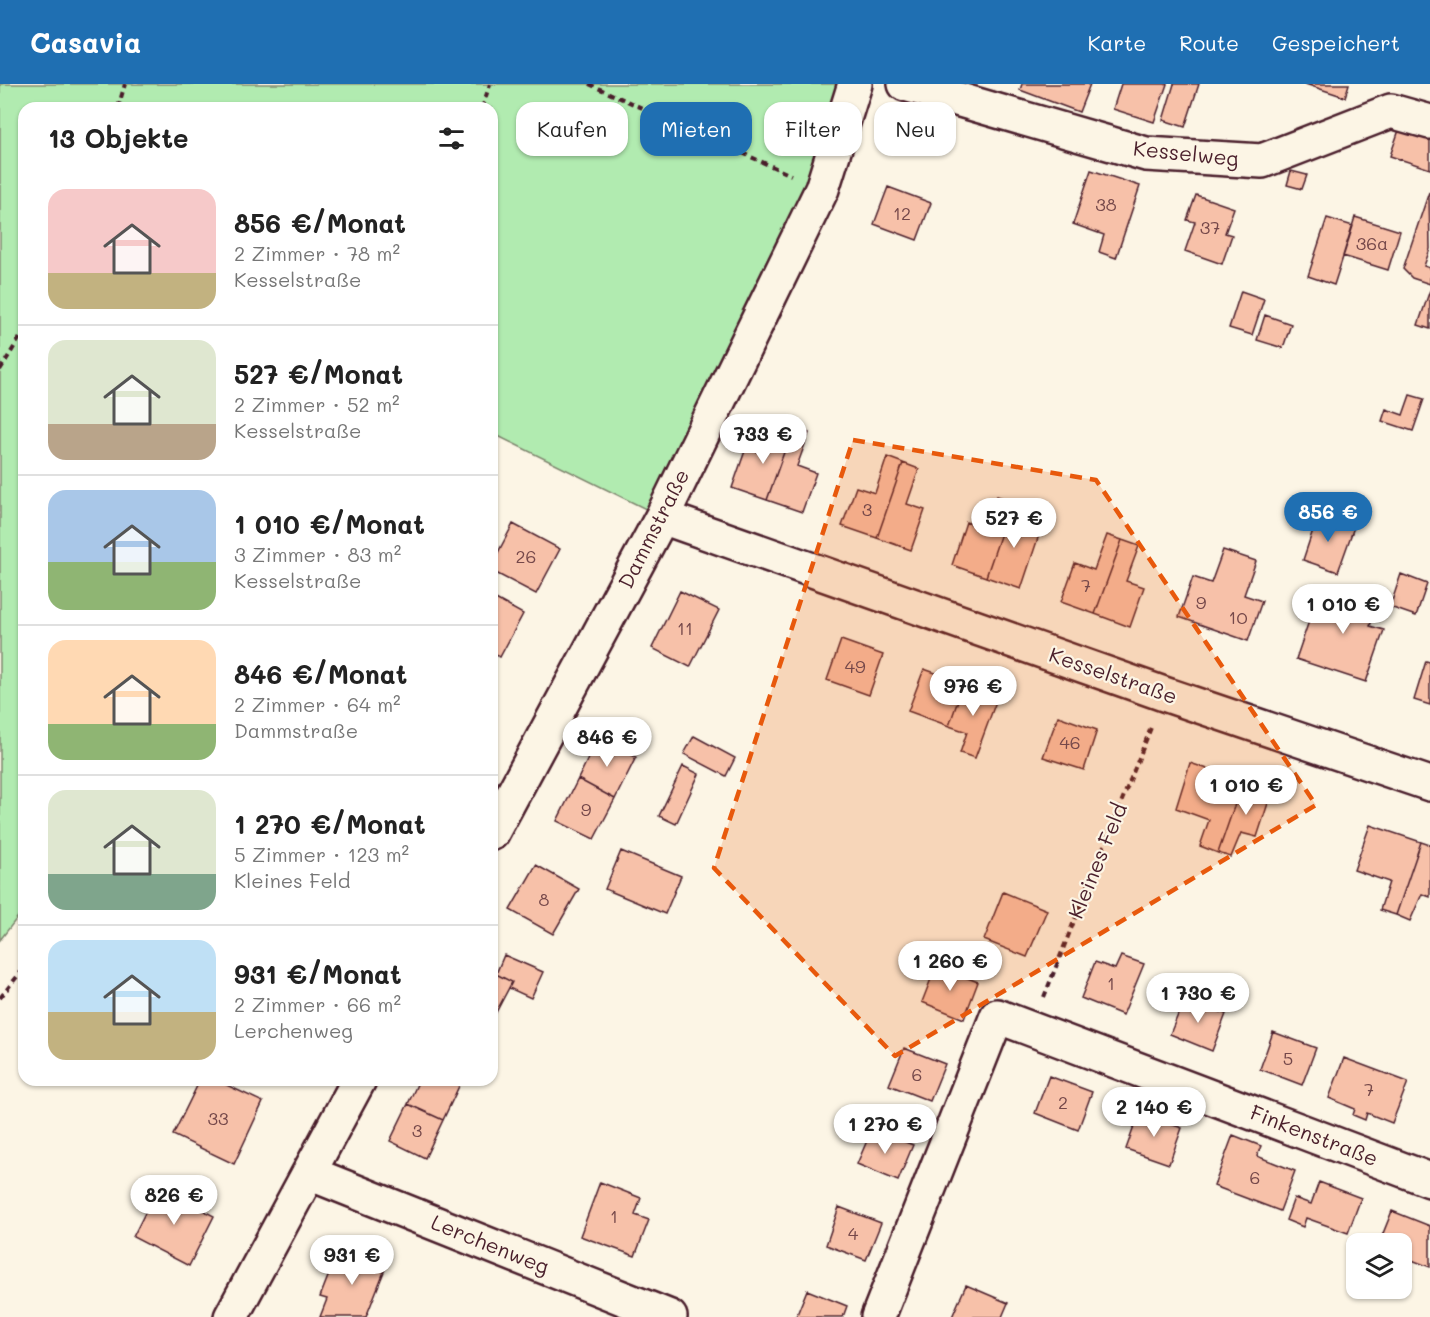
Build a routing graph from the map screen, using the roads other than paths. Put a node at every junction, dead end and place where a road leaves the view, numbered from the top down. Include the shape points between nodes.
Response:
1 (855, 84) edge
2 (905, 84) edge
3 (1430, 122) edge
4 (662, 517) junction
5 (1430, 784) edge
6 (498, 822) edge
7 (356, 1086) edge
8 (309, 1173) junction
9 (1430, 1180) edge
10 (231, 1317) edge
11 (670, 1317) edge
12 (878, 1317) edge

1 - 4 street, Dammstraße via 822,189
2 - 3 street, Kesselweg via 1146,154 1262,161 1391,111
4 - 5 street, Kesselstraße
4 - 6 street, Dammstraße
7 - 8 street
8 - 10 street
8 - 11 street, Lerchenweg
9 - 12 street, Finkenstraße via 997,1016

